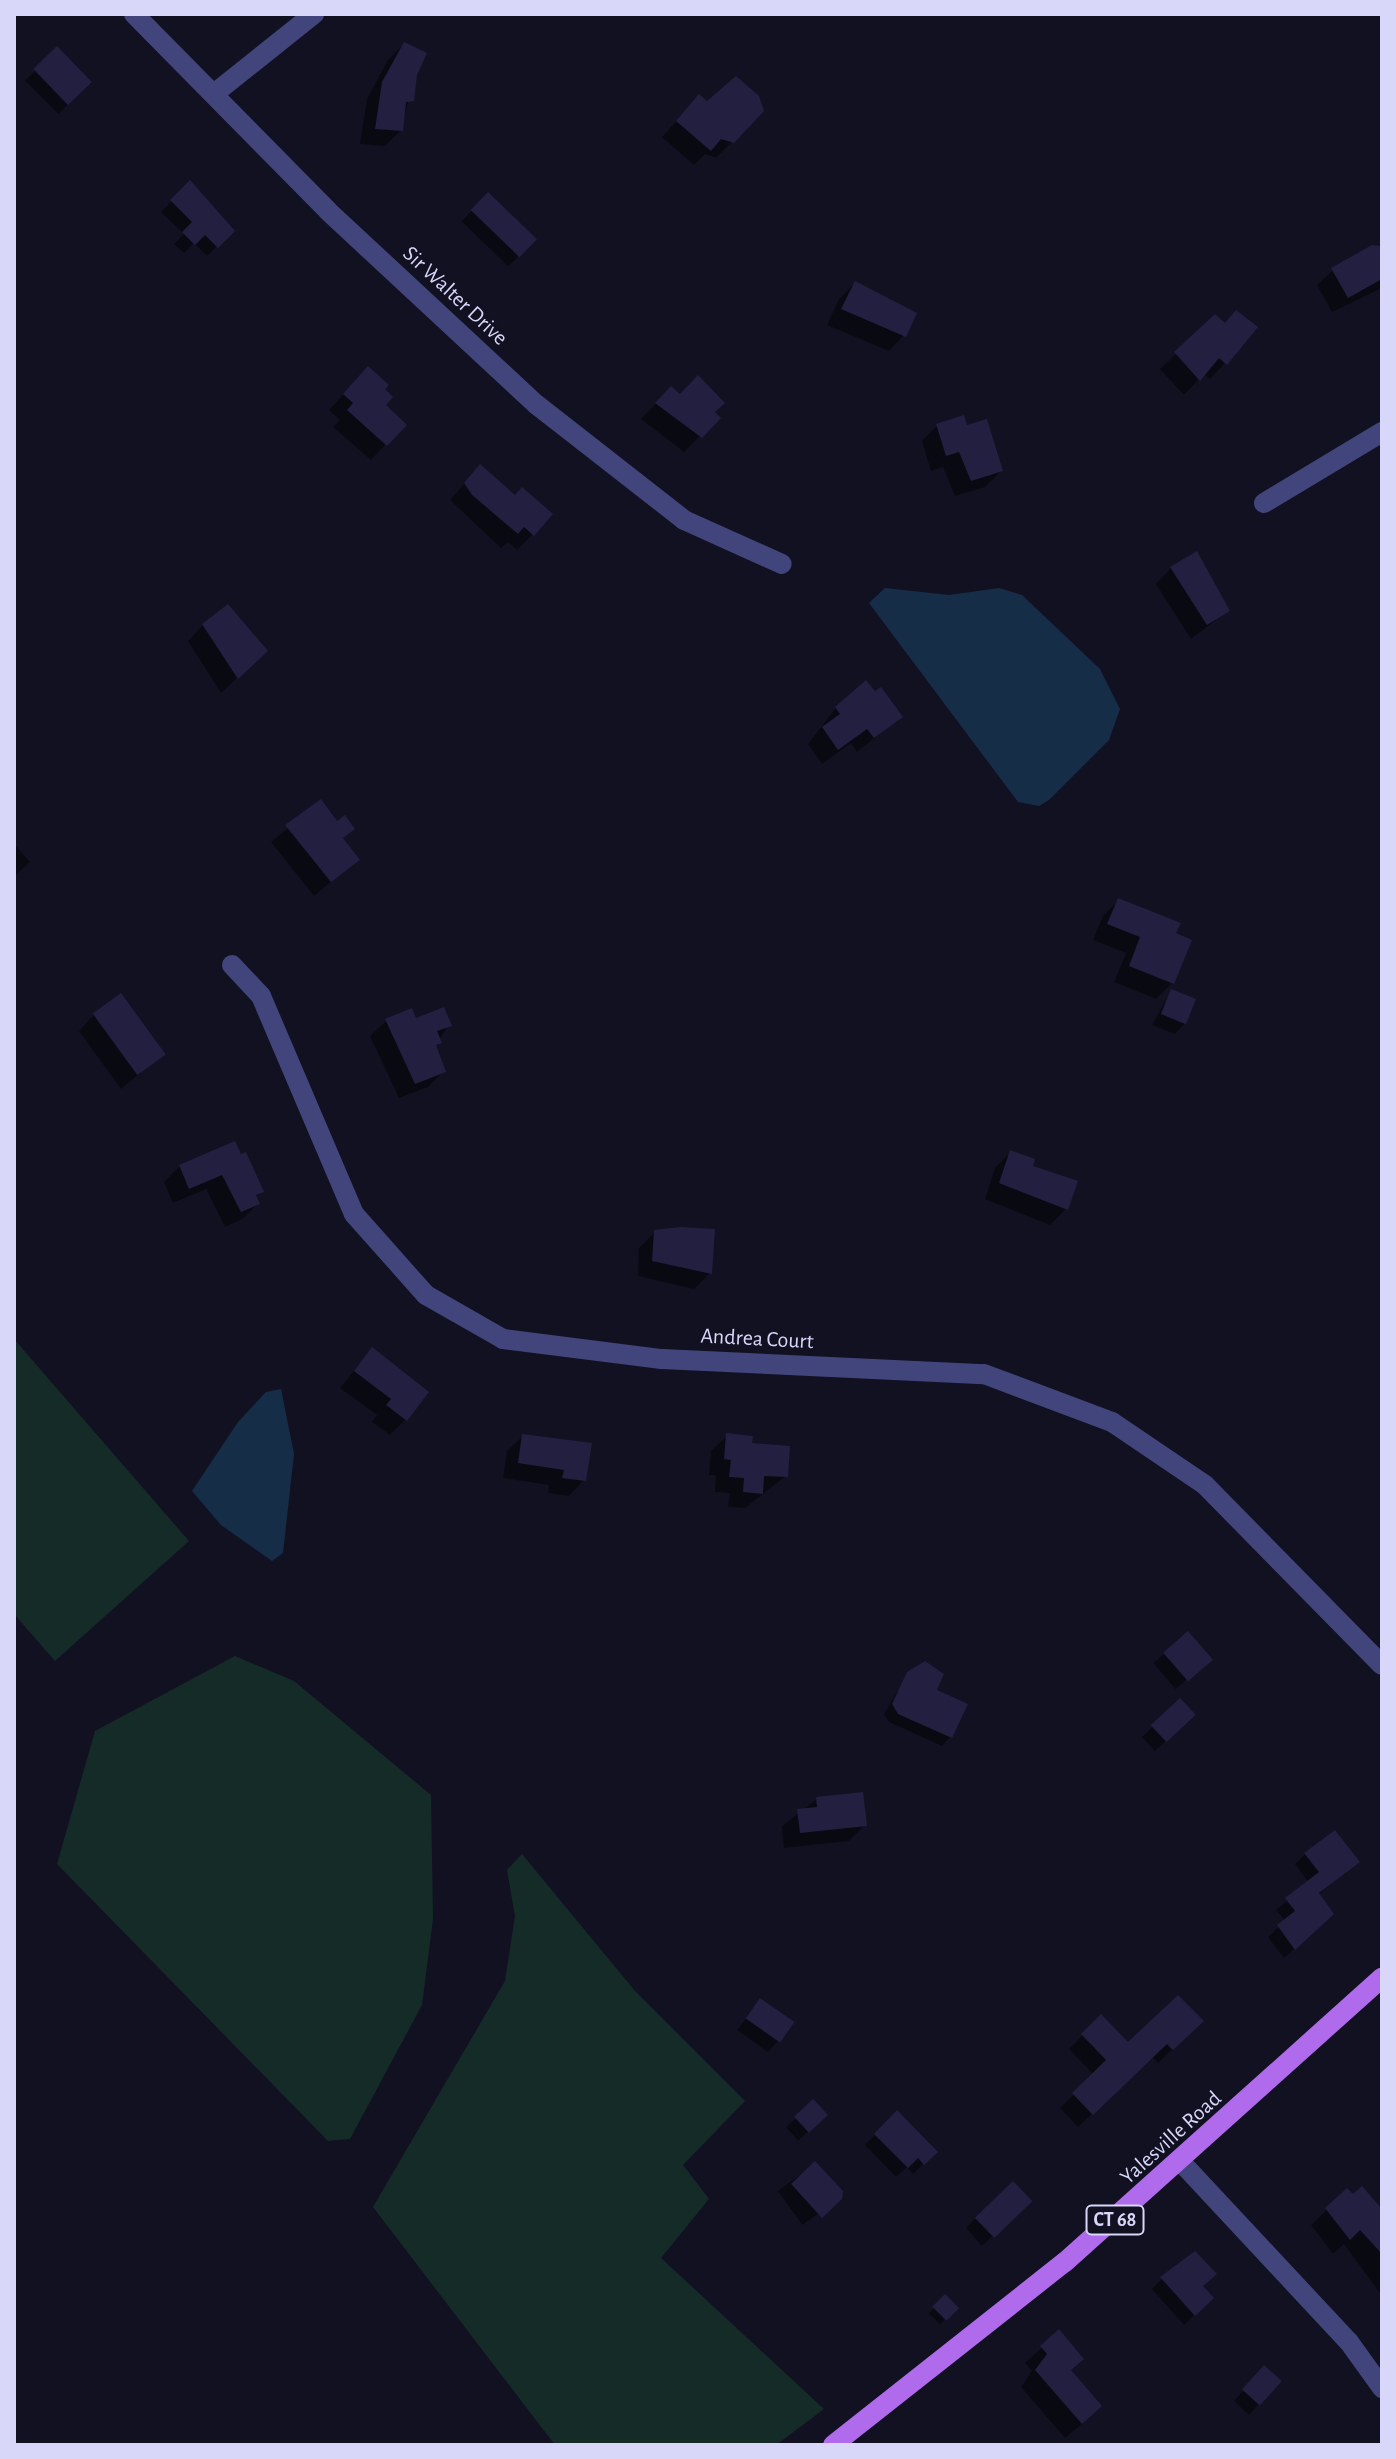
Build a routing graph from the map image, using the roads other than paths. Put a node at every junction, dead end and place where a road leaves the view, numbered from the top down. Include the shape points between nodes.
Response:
1 (134, 14) edge
2 (314, 14) edge
3 (215, 93) junction
4 (1382, 432) edge
5 (1264, 503) dead end
6 (782, 564) dead end
7 (232, 965) dead end
8 (1382, 1665) edge
9 (1382, 1978) edge
10 (1181, 2162) junction
11 (1382, 2388) edge
12 (833, 2445) edge

1 - 3 street, Sir Walter Drive
2 - 3 street
3 - 6 street, Sir Walter Drive via 328,211 537,405 684,520
4 - 5 street
7 - 8 street, Andrea Court via 261,996 354,1214 426,1295 503,1339 662,1359 984,1374 1112,1422 1205,1485
9 - 10 main road, Yalesville Road / CT 68
10 - 11 street via 1349,2342
10 - 12 main road, Yalesville Road / CT 68 via 1000,2316

